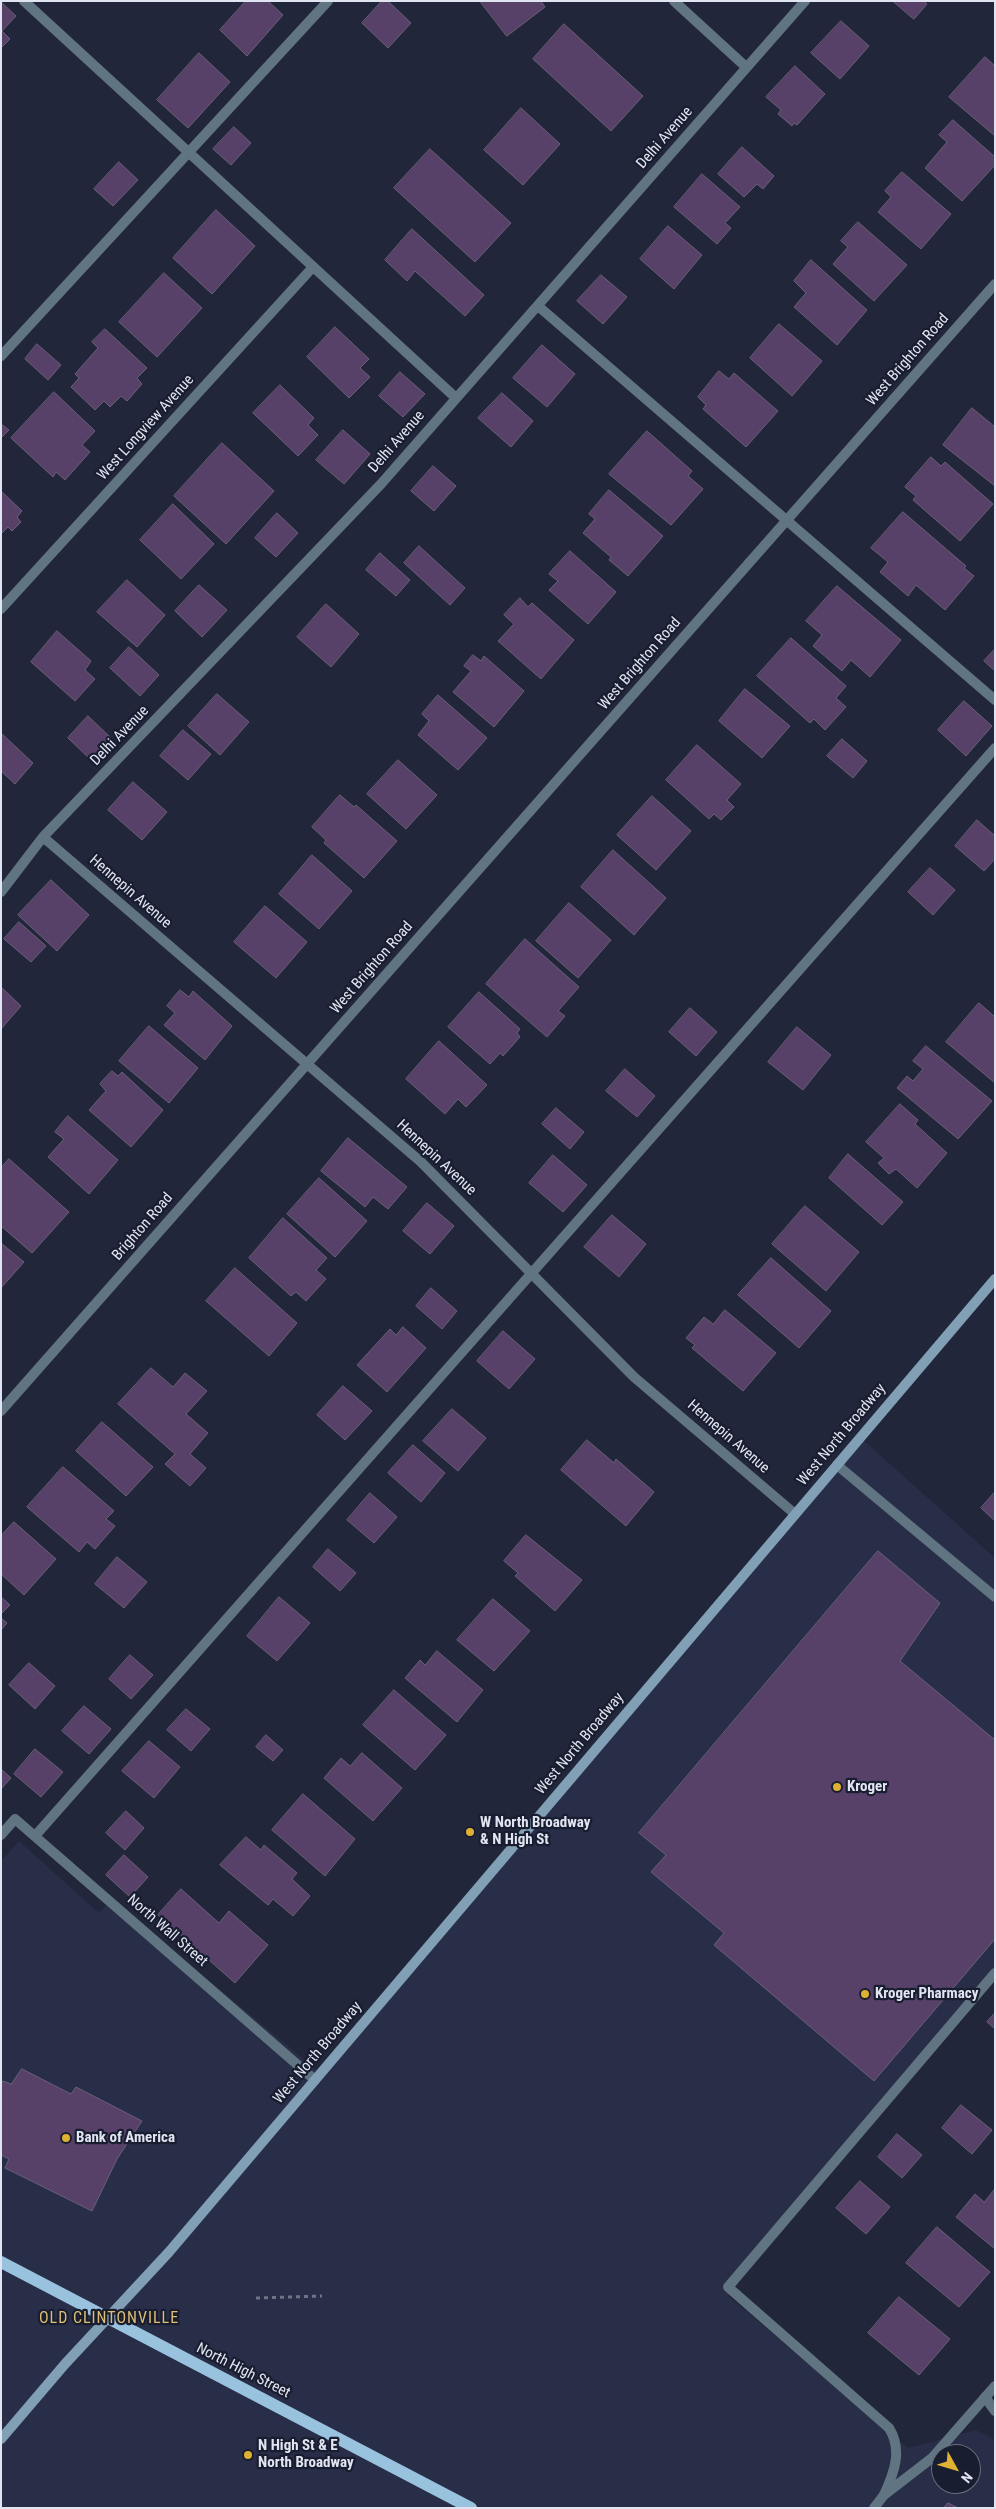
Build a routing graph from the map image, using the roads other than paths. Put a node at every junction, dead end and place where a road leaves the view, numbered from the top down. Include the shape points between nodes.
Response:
1 (24, 1) edge
2 (328, 1) edge
3 (674, 1) edge
4 (805, 1) edge
5 (746, 67) junction
6 (189, 152) junction
7 (313, 267) junction
8 (995, 284) edge
9 (538, 306) junction
10 (1, 356) edge
11 (456, 398) junction
12 (786, 520) junction
13 (1, 609) edge
14 (995, 700) edge
15 (995, 748) edge
16 (44, 837) junction
17 (1, 892) edge
18 (307, 1064) junction
19 (532, 1273) junction
20 (995, 1279) edge
21 (1, 1411) edge
22 (837, 1465) junction
23 (795, 1514) junction
24 (995, 1597) edge
25 (1, 1834) edge
26 (35, 1836) junction
27 (995, 1973) edge
28 (315, 2080) junction
29 (1, 2262) edge
30 (109, 2318) junction
31 (995, 2386) edge
32 (985, 2397) junction
33 (995, 2411) edge
34 (1, 2439) edge
35 (884, 2495) junction
36 (471, 2508) edge
37 (874, 2508) edge

1 - 6 street
2 - 6 street
3 - 5 street
4 - 5 street, Delhi Avenue
5 - 9 street, Delhi Avenue
6 - 7 street
6 - 10 street
7 - 11 street
7 - 13 street, West Longview Avenue
8 - 12 street, West Brighton Road
9 - 11 street, Delhi Avenue
9 - 12 street
11 - 16 street, Delhi Avenue via 381,484
12 - 14 street
12 - 18 street, West Brighton Road
15 - 19 street
16 - 17 street, Delhi Avenue
16 - 18 street, Hennepin Avenue
18 - 19 street, Hennepin Avenue via 421,1162
18 - 21 street, Brighton Road
19 - 23 street, Hennepin Avenue via 634,1376
19 - 26 street
20 - 22 main road, West North Broadway
22 - 23 main road, West North Broadway
22 - 24 street
23 - 28 main road, West North Broadway
25 - 26 street, North Wall Street via 15,1819
26 - 28 street, North Wall Street
27 - 35 street via 728,2287 889,2428 897,2451 895,2467
28 - 30 main road, West North Broadway
29 - 30 main road, North High Street
30 - 34 main road, West North Broadway
30 - 36 main road, North High Street
31 - 32 street
32 - 33 street
32 - 35 street via 932,2458
35 - 37 street

